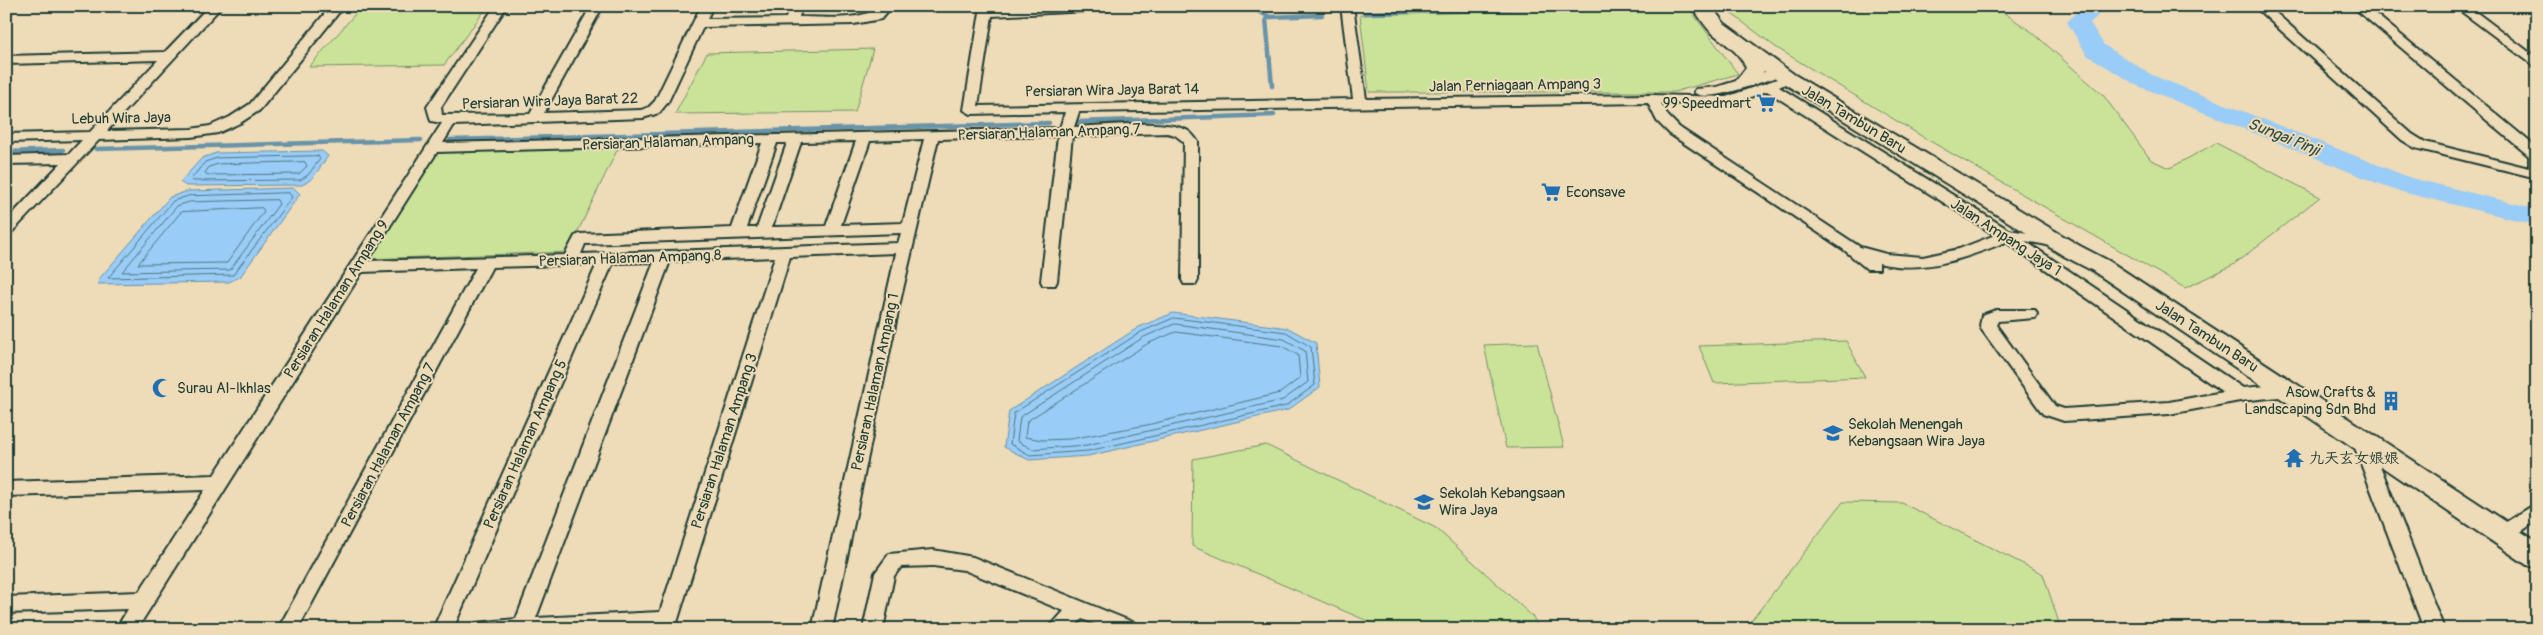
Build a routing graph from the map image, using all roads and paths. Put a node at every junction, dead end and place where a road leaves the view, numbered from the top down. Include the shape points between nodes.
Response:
1 (216, 6) edge
2 (338, 6) edge
3 (501, 6) edge
4 (597, 6) edge
5 (707, 6) edge
6 (796, 6) edge
7 (1108, 6) edge
8 (1347, 6) edge
9 (1702, 6) edge
10 (2260, 6) edge
11 (2358, 6) edge
12 (2460, 6) edge
13 (987, 9) edge
14 (881, 11) edge
15 (1718, 11) edge
16 (791, 20) junction
17 (699, 23) junction
18 (1739, 44) junction
19 (168, 56) junction
20 (6, 60) edge
21 (2537, 64) edge
22 (1780, 78) junction
23 (1745, 82) junction
24 (1652, 99) junction
25 (1670, 99) junction
26 (1846, 100) junction
27 (1360, 102) junction
28 (1073, 108) junction
29 (534, 119) junction
30 (236, 120) joint
31 (450, 121) junction
32 (1065, 133) junction
33 (97, 135) junction
34 (932, 136) junction
35 (864, 137) junction
36 (2407, 137) joint
37 (6, 138) edge
38 (795, 138) junction
39 (771, 139) junction
40 (433, 148) junction
41 (76, 158) junction
42 (6, 160) edge
43 (2536, 173) edge
44 (1990, 200) junction
45 (909, 228) junction
46 (6, 230) edge
47 (832, 230) junction
48 (763, 232) junction
49 (738, 233) junction
50 (2010, 235) junction
51 (2058, 242) junction
52 (1848, 245) junction
53 (904, 248) junction
54 (784, 252) junction
55 (664, 257) junction
56 (607, 259) junction
57 (570, 260) junction
58 (487, 262) junction
59 (1873, 265) dead end
60 (2101, 266) junction
61 (356, 268) junction
62 (1190, 280) dead end
63 (1048, 281) dead end
64 (2029, 314) dead end
65 (2288, 390) junction
66 (2240, 395) junction
67 (2361, 440) junction
68 (221, 482) junction
69 (6, 489) edge
70 (2537, 510) edge
71 (2502, 534) junction
72 (2537, 557) edge
73 (144, 600) junction
74 (6, 605) edge
75 (1080, 610) junction
76 (875, 620) edge
77 (666, 624) edge
78 (523, 627) junction
79 (126, 629) edge
80 (288, 629) edge
81 (443, 629) edge
82 (482, 629) edge
83 (822, 629) edge
84 (1058, 629) edge
85 (1128, 629) edge
86 (2434, 629) edge

1 - 19 street
2 - 30 street via 255,107
3 - 31 street via 434,107 436,118
4 - 29 street
5 - 17 street, Persiaran Wira Jaya Barat 22
6 - 16 street
7 - 13 street
8 - 27 street
9 - 18 main road via 1717,27
10 - 36 street
11 - 43 street via 2536,155
12 - 21 street
13 - 28 street, Persiaran Wira Jaya Barat 14 via 971,110
14 - 16 street via 854,20
15 - 22 main road via 1730,29 1780,64
15 - 26 main road via 1742,34
16 - 17 street
17 - 29 street, Persiaran Wira Jaya Barat 22 via 661,102 654,110 643,114
18 - 22 main road
18 - 23 main road via 1755,63 1756,69
19 - 20 street
19 - 33 street
22 - 23 street, Jalan Perniagaan Ampang 3
22 - 25 street, Jalan Perniagaan Ampang 3 via 1728,101
22 - 26 main road
22 - 44 main road, Jalan Tambun Baru
22 - 50 street, Jalan Ampang Jaya 1
23 - 25 street, Jalan Perniagaan Ampang 3 via 1718,91 1682,93
24 - 25 street, Jalan Perniagaan Ampang 3
24 - 27 street, Jalan Perniagaan Ampang 3
24 - 52 street via 1662,118 1675,131
26 - 60 main road, Jalan Tambun Baru via 2020,203 2082,244
27 - 28 street, Persiaran Wira Jaya Barat 14
28 - 32 street
29 - 31 street, Persiaran Wira Jaya Barat 22
30 - 33 street, Lebuh Wira Jaya via 213,130 191,133
31 - 40 street, Persiaran Halaman Ampang 9
32 - 34 street, Persiaran Halaman Ampang 7
32 - 62 street, Persiaran Halaman Ampang 7 via 1167,129 1186,135 1191,142
32 - 63 street
33 - 37 street, Lebuh Wira Jaya
33 - 41 street
34 - 35 street, Persiaran Halaman Ampang 7
34 - 45 street, Persiaran Halaman Ampang 1
35 - 38 street, Persiaran Halaman Ampang 7
35 - 47 street
36 - 43 street via 2420,145
38 - 39 street, Persiaran Halaman Ampang 7
38 - 48 street
39 - 40 street, Persiaran Halaman Ampang
39 - 49 street, Persiaran Halaman Ampang
40 - 61 street, Persiaran Halaman Ampang 9
41 - 42 street
41 - 46 street
44 - 50 street via 2011,224
44 - 51 main road, Jalan Tambun Baru
45 - 47 street
45 - 53 street, Persiaran Halaman Ampang 1
47 - 48 street
48 - 49 street
49 - 57 street via 580,240
50 - 51 street
50 - 52 street via 1963,253 1923,262 1884,259
50 - 66 street, Jalan Ampang Jaya 1
51 - 60 main road, Jalan Tambun Baru
52 - 59 street
53 - 54 street, Persiaran Halaman Ampang 8
53 - 83 street, Persiaran Halaman Ampang 1
54 - 55 street, Persiaran Halaman Ampang 8
54 - 77 street, Persiaran Halaman Ampang 3
55 - 56 street, Persiaran Halaman Ampang 8
55 - 78 street
56 - 57 street, Persiaran Halaman Ampang 8
56 - 81 street, Persiaran Halaman Ampang 5
57 - 58 street, Persiaran Halaman Ampang 8
58 - 61 street, Persiaran Halaman Ampang 8
58 - 80 street, Persiaran Halaman Ampang 7
60 - 65 main road, Jalan Tambun Baru
61 - 68 street, Persiaran Halaman Ampang 9
64 - 66 street via 1996,316 1988,319 1988,326 2049,410 2064,414 2170,408
65 - 66 street
65 - 67 main road, Jalan Tambun Baru
67 - 71 main road, Jalan Tambun Baru
67 - 86 street
68 - 69 street
68 - 73 street, Persiaran Halaman Ampang 9
70 - 71 street
71 - 72 main road, Jalan Tambun Baru
73 - 74 street
73 - 79 street, Persiaran Halaman Ampang 9
75 - 76 street via 966,563 933,558 896,559 885,573
75 - 84 street
75 - 85 street
77 - 78 street
78 - 82 street

